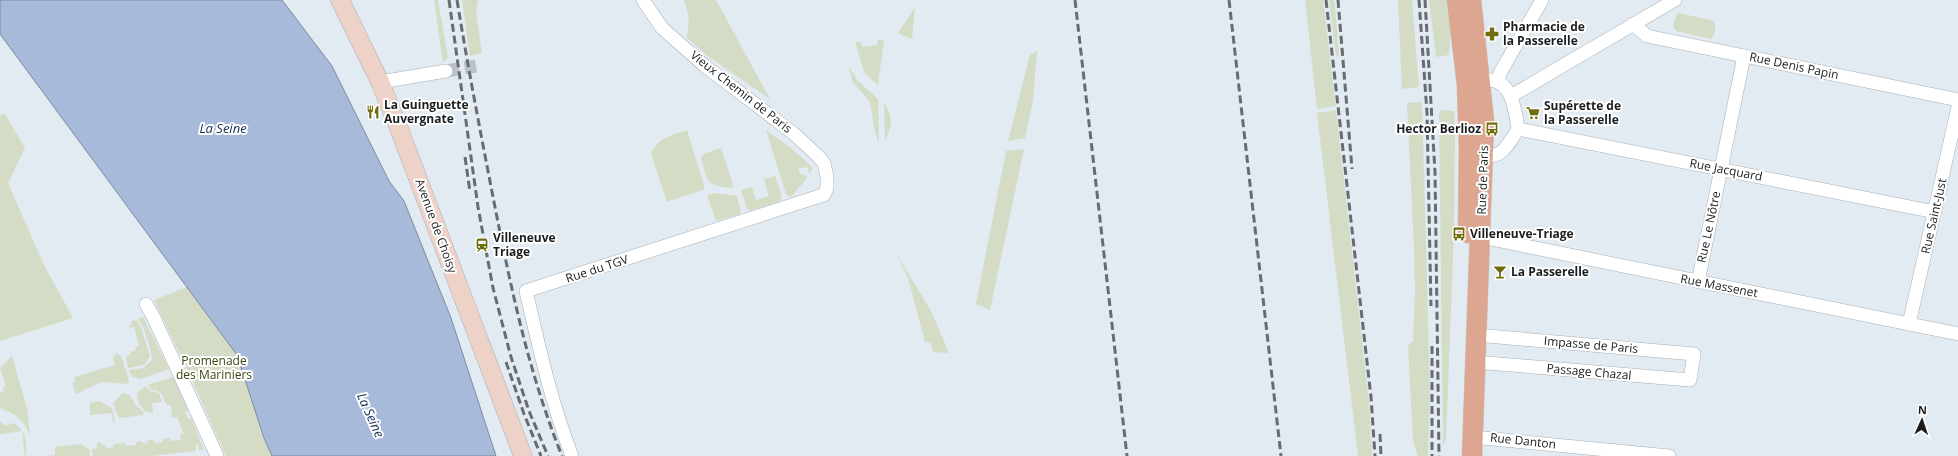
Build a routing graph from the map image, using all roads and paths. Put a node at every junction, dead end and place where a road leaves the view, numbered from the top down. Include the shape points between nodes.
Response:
1 (340, 0) edge
2 (643, 0) edge
3 (1457, 0) edge
4 (1471, 0) edge
5 (1675, 0) edge
6 (1541, 1) edge
7 (1634, 24) junction
8 (1744, 56) junction
9 (446, 71) tunnel mouth
10 (1482, 81) junction
11 (380, 82) junction
12 (1511, 96) junction
13 (1958, 100) edge
14 (1958, 107) edge
15 (1518, 129) junction
16 (1477, 151) junction
17 (1722, 169) junction
18 (828, 188) joint
19 (1935, 212) junction
20 (1481, 237) junction
21 (1698, 282) junction
22 (146, 304) dead end
23 (1909, 324) junction
24 (1958, 334) edge
25 (1476, 335) junction
26 (1475, 362) junction
27 (1692, 367) joint
28 (1473, 446) edge
29 (217, 456) edge
30 (523, 456) edge
31 (572, 456) edge
32 (1459, 456) edge
33 (1669, 456) edge

1 - 11 main road, Avenue de Choisy
2 - 18 street, Vieux Chemin de Paris via 662,28 705,66 793,133 818,156 824,163
3 - 10 main road, Rue de Paris
4 - 10 main road, Rue de Paris
5 - 7 street
6 - 10 street via 1500,73
7 - 8 street, Rue Denis Papin via 1647,36
7 - 12 street
8 - 13 street, Rue Denis Papin
8 - 17 street, Rue Le Nôtre
9 - 11 street
10 - 12 street
10 - 16 main road, Rue de Paris
11 - 30 main road, Avenue de Choisy
12 - 15 street
14 - 19 street, Rue Saint-Just
15 - 16 street via 1505,149 1494,156
15 - 17 street, Rue Jacquard
16 - 20 main road, Rue de Paris
16 - 32 main road, Rue de Paris via 1468,230
17 - 19 street, Rue Jacquard
17 - 21 street, Rue Le Nôtre
18 - 31 street, Rue du TGV via 820,196 526,291 547,381
19 - 23 street, Rue Saint-Just
20 - 21 street, Rue Massenet
20 - 25 main road, Rue de Paris
21 - 23 street, Rue Massenet
22 - 29 street via 154,316
23 - 24 street, Rue Massenet
25 - 26 main road, Rue de Paris
25 - 27 street, Impasse de Paris via 1694,354
26 - 27 street, Passage Chazal via 1690,380
26 - 28 main road, Rue de Paris
28 - 33 street, Rue Danton

